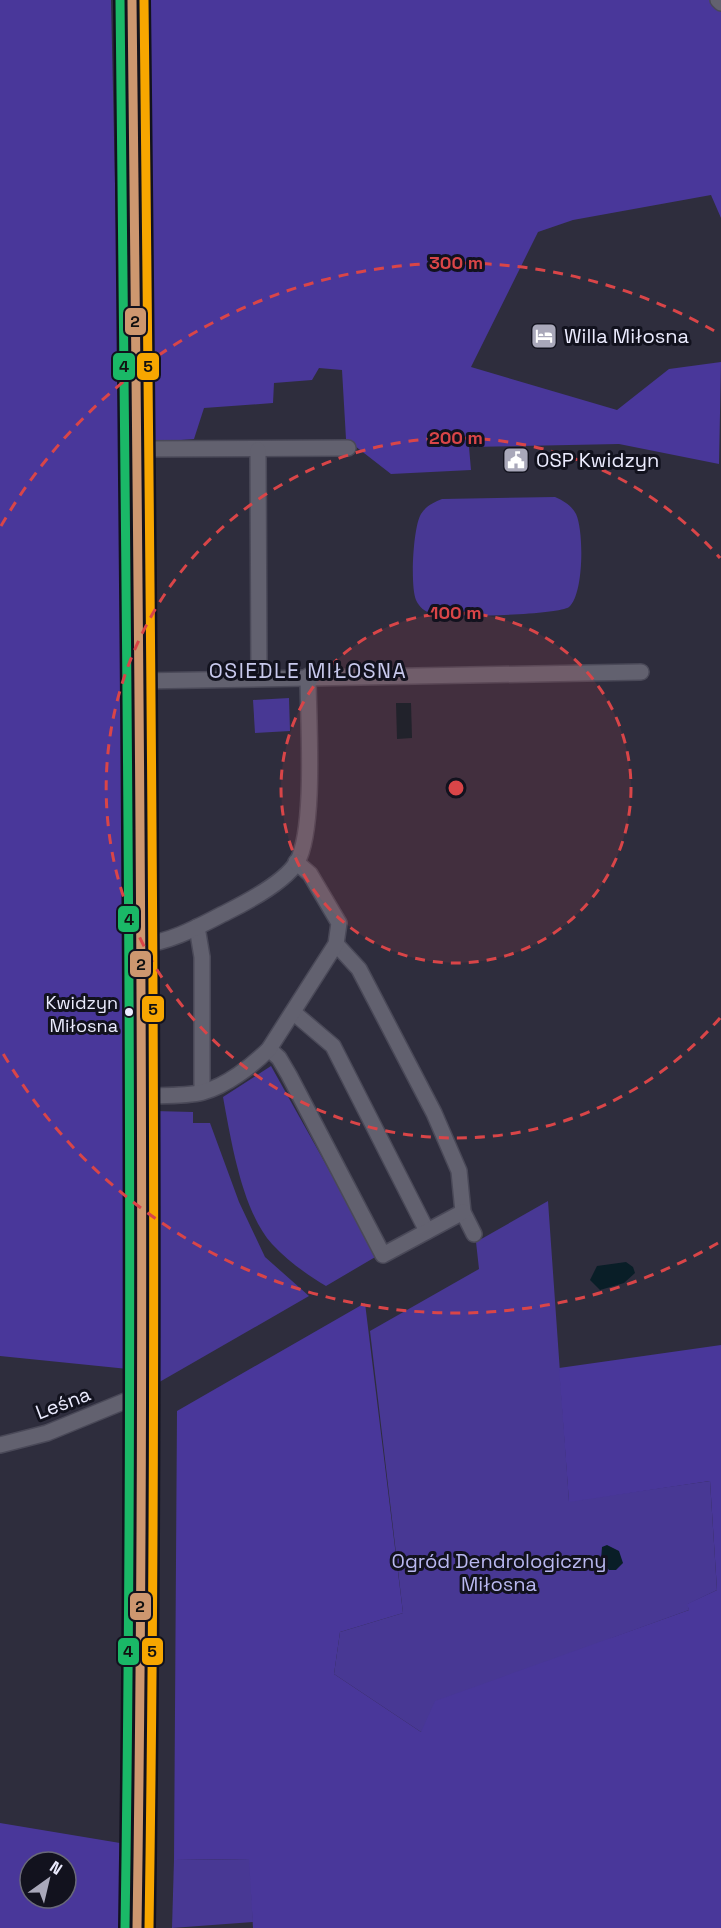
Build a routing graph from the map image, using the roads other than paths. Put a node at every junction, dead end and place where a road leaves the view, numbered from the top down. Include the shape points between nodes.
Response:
1 (132, 0) edge
2 (348, 448) dead end
3 (136, 449) junction
4 (258, 450) junction
5 (641, 672) dead end
6 (308, 676) junction
7 (259, 678) junction
8 (140, 681) junction
9 (296, 862) junction
10 (197, 927) junction
11 (336, 944) junction
12 (142, 945) junction
13 (292, 1012) junction
14 (269, 1049) junction
15 (202, 1092) junction
16 (142, 1096) junction
17 (463, 1212) junction
18 (427, 1231) junction
19 (474, 1234) dead end
20 (141, 1408) junction
21 (0, 1445) edge
22 (137, 1928) edge

1 - 3 main road
2 - 4 street
3 - 4 street
3 - 8 main road
4 - 7 street
5 - 6 street
6 - 7 street
6 - 9 street via 308,796 303,848
7 - 8 street
8 - 12 main road
9 - 10 street via 258,896
9 - 11 street via 310,874 339,923
10 - 12 street via 162,943
10 - 15 street via 202,957
11 - 13 street
11 - 17 street via 359,969 434,1113 459,1171
12 - 16 main road
13 - 14 street
13 - 18 street via 333,1046
14 - 15 street via 216,1087
14 - 18 street via 289,1075 383,1255
15 - 16 street
16 - 20 main road
17 - 18 street
17 - 19 street
20 - 21 street, Leśna via 130,1399 47,1433
20 - 22 main road

